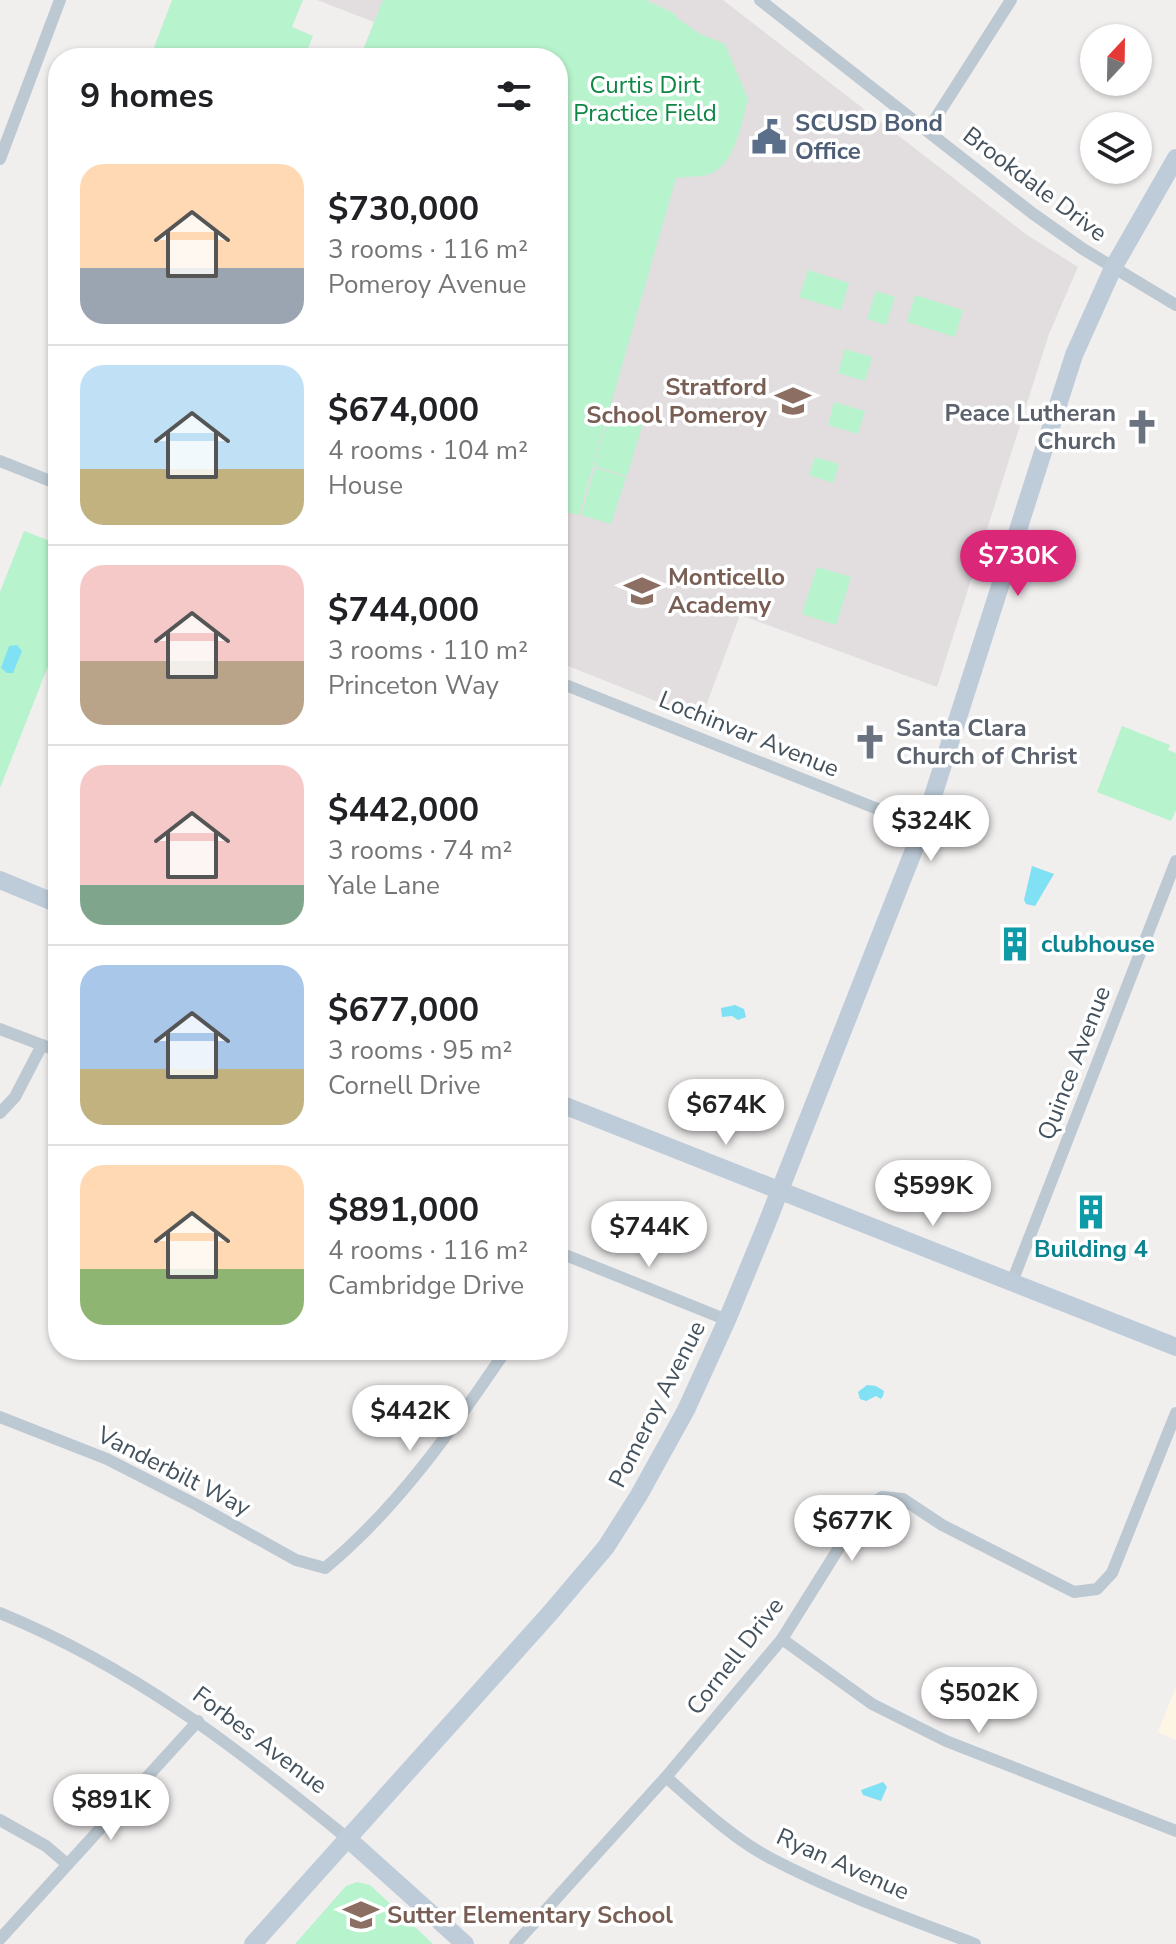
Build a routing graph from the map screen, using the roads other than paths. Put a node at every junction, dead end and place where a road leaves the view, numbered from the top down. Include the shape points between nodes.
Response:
1 (60, 0) edge
2 (760, 0) edge
3 (1011, 0) edge
4 (928, 130) junction
5 (1176, 158) edge
6 (0, 159) edge
7 (1113, 268) junction
8 (1176, 305) edge
9 (0, 461) edge
10 (48, 480) edge
11 (568, 686) edge
12 (923, 827) junction
13 (1176, 861) edge
14 (0, 880) edge
15 (48, 900) edge
16 (0, 1029) edge
17 (42, 1045) junction
18 (48, 1047) edge
19 (568, 1107) edge
20 (0, 1113) edge
21 (780, 1191) junction
22 (568, 1256) edge
23 (1012, 1282) junction
24 (727, 1320) junction
25 (1176, 1347) edge
26 (499, 1360) edge
27 (1176, 1413) edge
28 (0, 1417) edge
29 (0, 1613) edge
30 (782, 1639) junction
31 (198, 1721) junction
32 (666, 1777) junction
33 (0, 1820) edge
34 (1176, 1831) edge
35 (347, 1838) junction
36 (67, 1864) junction
37 (0, 1939) edge
38 (253, 1944) edge
39 (465, 1944) edge
40 (515, 1944) edge
41 (975, 1944) edge

1 - 6 street
2 - 4 street, Brookdale Drive
3 - 4 street
4 - 7 street, Brookdale Drive via 1032,213
5 - 7 street, Pomeroy Avenue
7 - 8 street, Brookdale Drive
7 - 12 street, Pomeroy Avenue via 1074,355
9 - 10 street
11 - 12 street, Lochinvar Avenue
12 - 21 street, Pomeroy Avenue
13 - 23 street, Quince Avenue
14 - 15 street
16 - 17 street
17 - 18 street
17 - 20 street via 15,1097
19 - 21 street
21 - 23 street
21 - 24 street, Pomeroy Avenue
22 - 24 street
23 - 25 street
24 - 35 street, Pomeroy Avenue via 686,1410 606,1547
26 - 28 street, Vanderbilt Way via 422,1467 325,1568 296,1560 107,1459
27 - 30 street, Cornell Drive via 1112,1573 1097,1589 1074,1592 942,1525 903,1499 882,1497 862,1511
29 - 31 street, Forbes Avenue via 102,1662
30 - 32 street, Cornell Drive
30 - 34 street via 872,1704 946,1741
31 - 35 street, Forbes Avenue
31 - 36 street
32 - 40 street, Cornell Drive
32 - 41 street, Ryan Avenue via 770,1858
33 - 36 street
35 - 38 street, Pomeroy Avenue
35 - 39 street, Forbes Avenue
36 - 37 street

